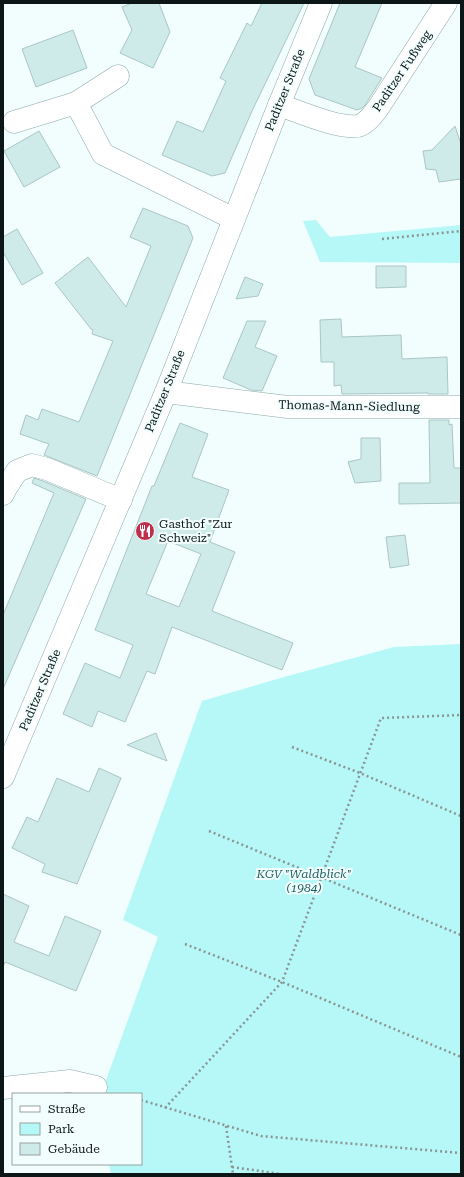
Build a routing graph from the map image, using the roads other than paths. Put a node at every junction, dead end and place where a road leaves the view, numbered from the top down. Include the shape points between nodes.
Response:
1 (321, 3) edge
2 (446, 3) edge
3 (118, 76) dead end
4 (76, 103) junction
5 (279, 105) junction
6 (14, 122) dead end
7 (234, 219) junction
8 (166, 392) junction
9 (461, 407) edge
10 (3, 494) edge
11 (121, 500) junction
12 (3, 777) edge
13 (96, 1087) dead end
14 (3, 1088) edge

1 - 5 street, Paditzer Straße
2 - 5 street, Paditzer Fußweg via 372,117 359,126 340,125
3 - 4 street
4 - 6 street
4 - 7 street via 103,154
5 - 7 street, Paditzer Straße
7 - 8 street, Paditzer Straße
8 - 9 street, Thomas-Mann-Siedlung via 288,407
8 - 11 street, Paditzer Straße
10 - 11 street via 17,471 32,465
11 - 12 street, Paditzer Straße
13 - 14 street via 70,1082

